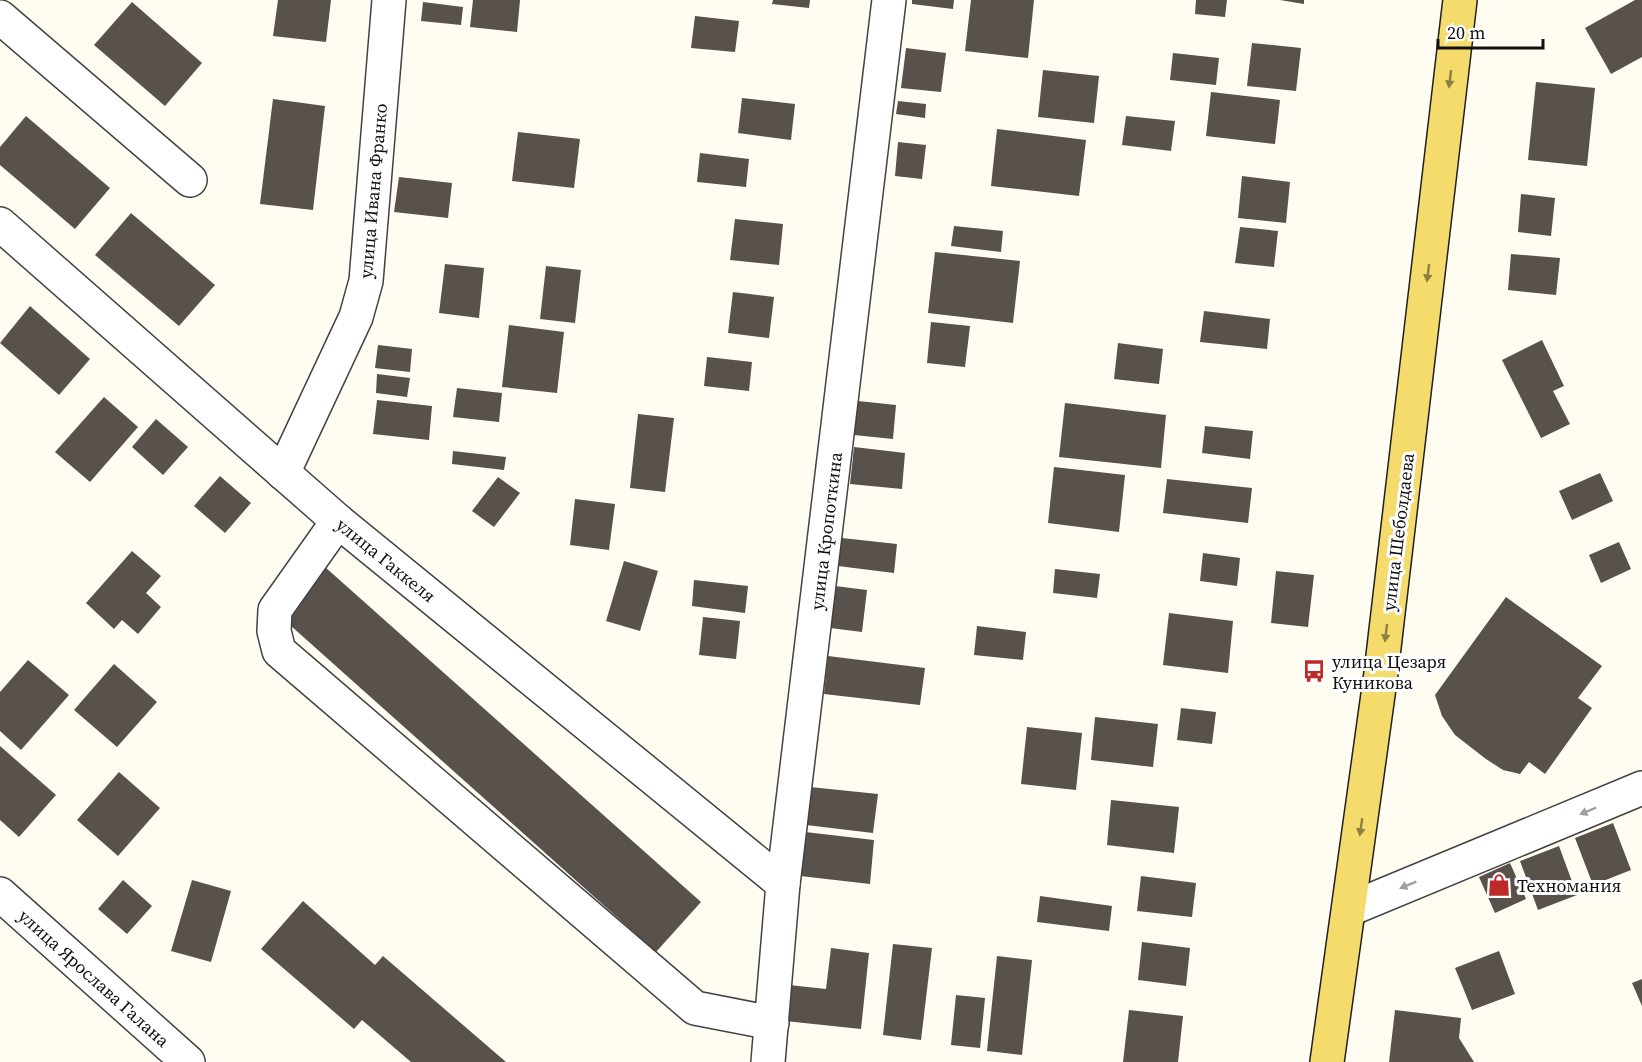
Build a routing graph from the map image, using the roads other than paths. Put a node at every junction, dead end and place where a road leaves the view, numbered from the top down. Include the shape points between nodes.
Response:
1 (389, 0) edge
2 (889, 0) edge
3 (1460, 0) edge
4 (0, 17) edge
5 (190, 180) dead end
6 (0, 224) edge
7 (283, 473) junction
8 (338, 521) junction
9 (1642, 788) edge
10 (783, 884) junction
11 (0, 894) edge
12 (1350, 909) junction
13 (772, 1023) junction
14 (188, 1062) edge
15 (768, 1062) edge
16 (1328, 1062) edge

1 - 7 street, улица Ивана Франко via 366,281 356,317
2 - 10 street, улица Кропоткина
3 -> 12 main road, улица Шеболдаева
4 - 5 street
6 - 7 street, улица Гаккеля
7 - 8 street, улица Гаккеля
8 - 10 street, улица Гаккеля
8 - 13 street via 275,610 274,631 279,651 695,1008
9 -> 12 street
10 - 13 street, улица Кропоткина
11 - 14 street, улица Ярослава Галана
12 - 16 main road, улица Шеболдаева
13 - 15 street, улица Кропоткина

